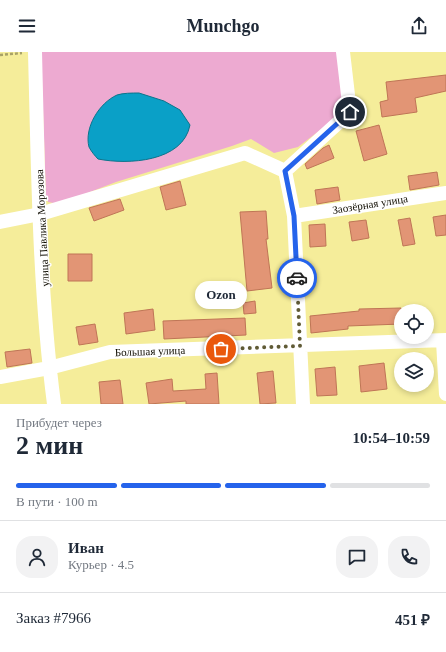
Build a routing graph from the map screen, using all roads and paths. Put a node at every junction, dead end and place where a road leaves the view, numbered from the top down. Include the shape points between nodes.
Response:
1 (35, 52) edge
2 (343, 52) edge
3 (285, 171) junction
4 (446, 193) edge
5 (40, 214) junction
6 (294, 216) junction
7 (0, 222) edge
8 (444, 340) edge
9 (300, 346) junction
10 (50, 368) junction
11 (0, 377) edge
12 (446, 394) edge
13 (54, 404) edge
14 (303, 404) edge

1 - 5 street, улица Павлика Морозова
2 - 3 street via 350,112
3 - 5 street via 245,152
3 - 6 street
4 - 6 street, Заозёрная улица
5 - 7 street
5 - 10 street, улица Павлика Морозова
6 - 9 street
8 - 9 street, Большая улица
8 - 12 street
9 - 10 street, Большая улица via 110,352
9 - 14 street
10 - 11 street, Большая улица
10 - 13 street, улица Павлика Морозова

